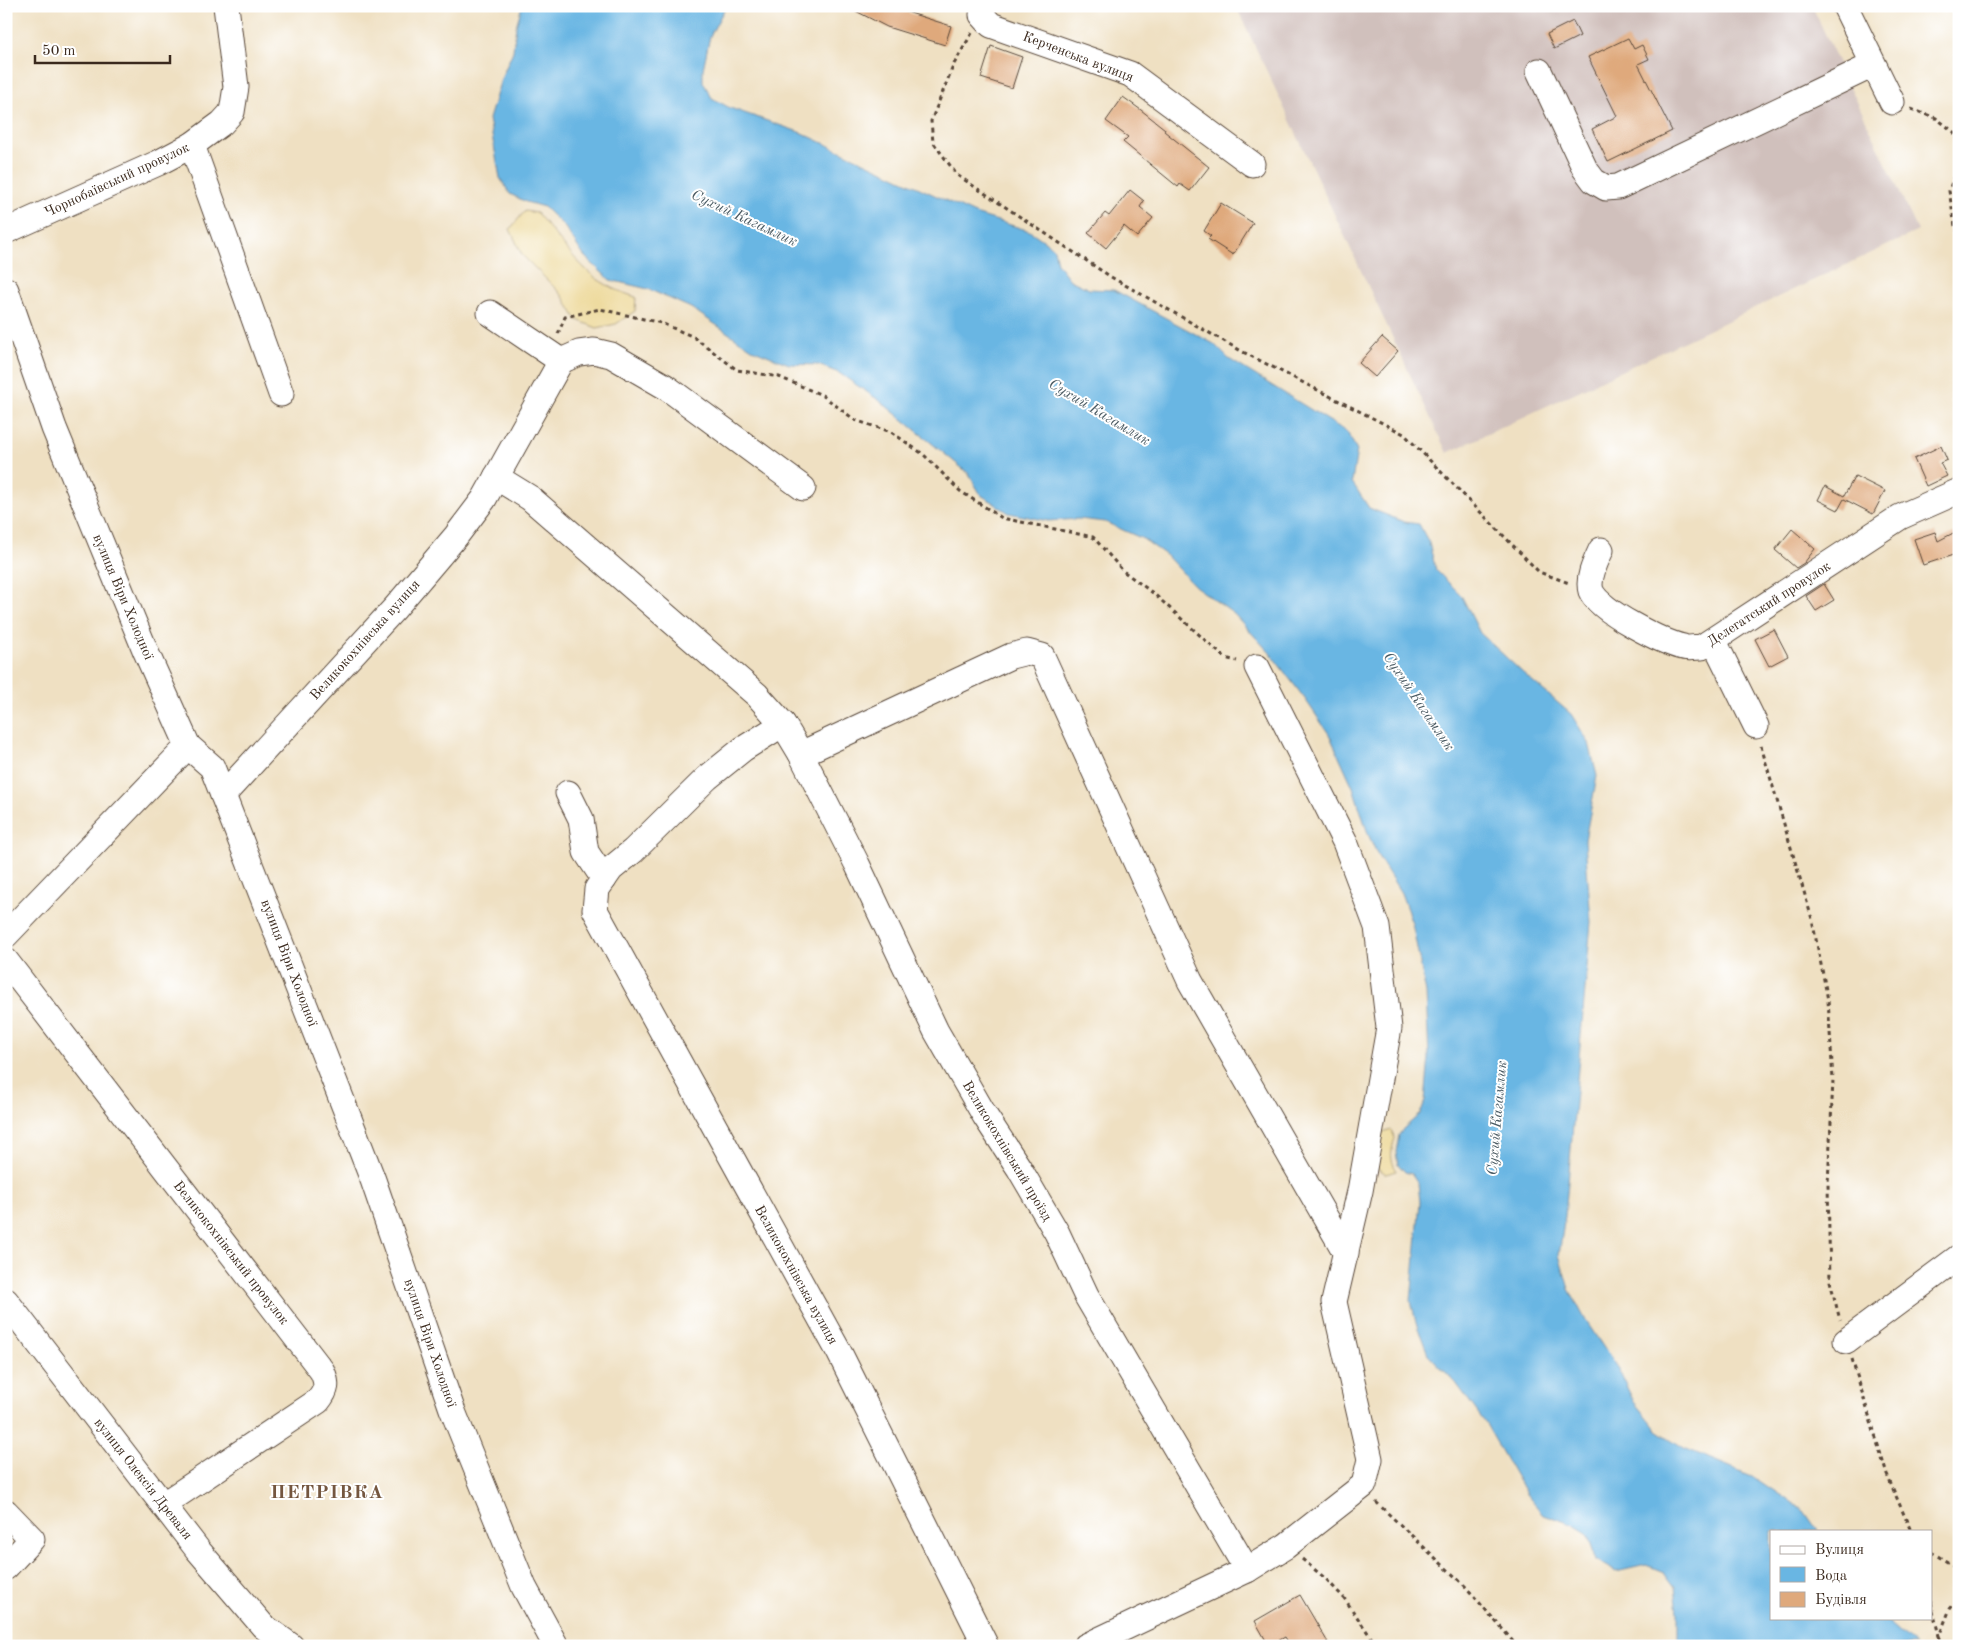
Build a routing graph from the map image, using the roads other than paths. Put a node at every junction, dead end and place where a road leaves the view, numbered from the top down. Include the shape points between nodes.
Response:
1 (246, 6) edge
2 (1844, 6) edge
3 (982, 11) edge
4 (226, 14) edge
5 (1873, 64) junction
6 (1539, 71) dead end
7 (1892, 102) road end
8 (192, 145) junction
9 (1252, 164) dead end
10 (6, 231) edge
11 (6, 290) edge
12 (490, 313) dead end
13 (556, 357) junction
14 (281, 394) dead end
15 (496, 477) junction
16 (803, 488) dead end
17 (1959, 491) edge
18 (1601, 550) dead end
19 (1714, 641) junction
20 (1257, 667) road end
21 (783, 724) junction
22 (1756, 726) road end
23 (188, 746) junction
24 (801, 754) junction
25 (568, 793) dead end
26 (223, 795) junction
27 (604, 879) junction
28 (6, 935) edge
29 (6, 961) edge
30 (1346, 1252) junction
31 (1959, 1257) edge
32 (6, 1302) edge
33 (1846, 1341) road end
34 (164, 1504) junction
35 (6, 1512) edge
36 (6, 1566) edge
37 (1247, 1570) junction
38 (1119, 1638) edge
39 (291, 1646) edge
40 (556, 1646) edge
41 (986, 1646) edge
42 (1086, 1646) edge

1 - 4 street
2 - 5 street
3 - 9 street, Керченська вулиця via 991,25 1130,74
4 - 8 street, Чорнобаївський провулок via 236,87 232,112
5 - 6 street via 1618,186 1606,188 1594,181 1585,169
5 - 7 street
8 - 10 street, Чорнобаївський провулок
8 - 14 street
11 - 23 street, вулиця Віри Холодної via 54,428
12 - 13 street
13 - 15 street, Великокохнівська вулиця
13 - 16 street via 594,351 611,355 666,387
15 - 21 street via 537,505 750,689
15 - 26 street, Великокохнівська вулиця via 484,498 427,571
17 - 19 street, Делегатський провулок via 1900,517
18 - 19 street, Делегатський провулок via 1591,575 1591,590 1599,603 1629,624 1683,648 1702,647
19 - 22 street
20 - 30 street via 1345,842 1378,926 1389,1028
21 - 24 street, Великокохнівський проїзд
21 - 27 street via 743,749 708,778
23 - 26 street, вулиця Віри Холодної via 212,767
23 - 28 street
24 - 30 street via 1011,656 1027,652 1042,656 1190,980
24 - 37 street, Великокохнівський проїзд via 858,864 936,1031 1029,1184 1057,1233 1086,1296
25 - 27 street via 581,819 586,852
26 - 40 street, вулиця Віри Холодної via 373,1180 452,1409 524,1587
27 - 41 street, Великокохнівська вулиця via 597,889 595,910 839,1352
29 - 34 street, Великокохнівський провулок via 326,1381 326,1392 318,1401
30 - 37 street via 1334,1302 1370,1459 1364,1485 1286,1546
31 - 33 street
32 - 34 street, вулиця Олексія Древаля
34 - 39 street, вулиця Олексія Древаля via 198,1550 263,1626
35 - 36 street via 32,1539
37 - 38 street
38 - 42 street

